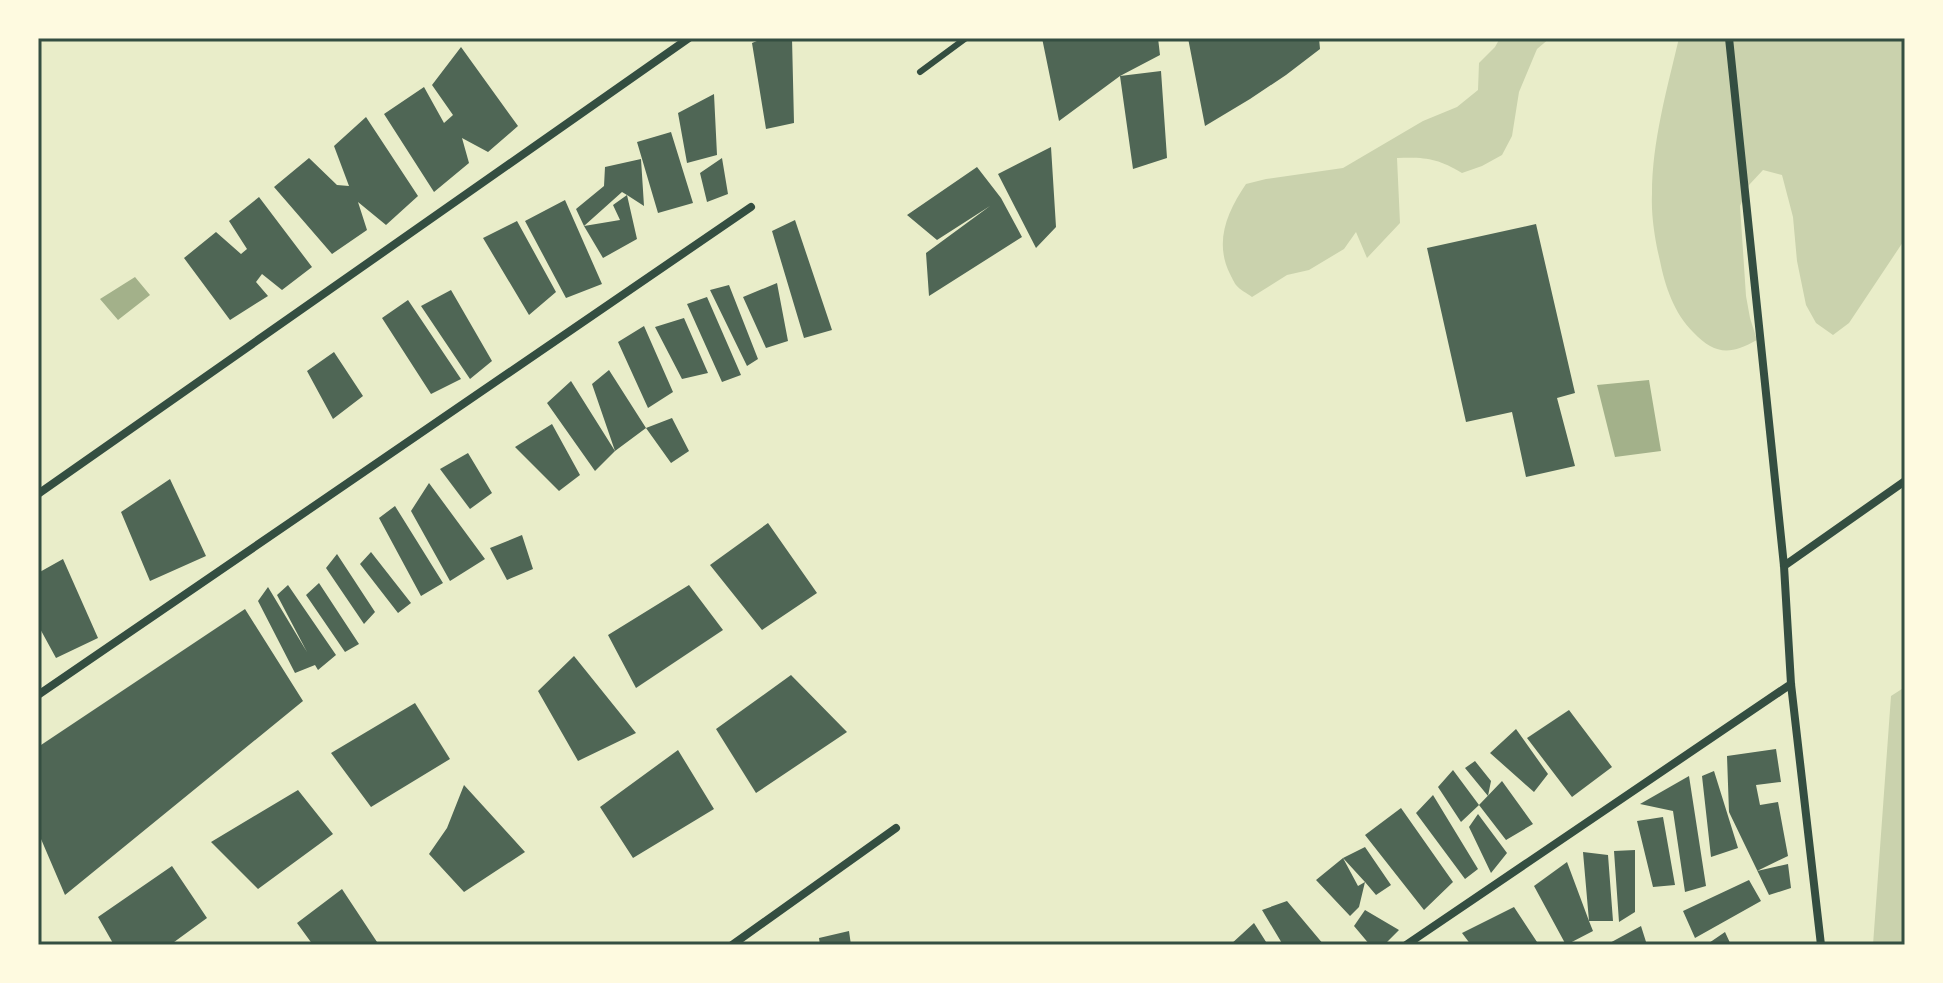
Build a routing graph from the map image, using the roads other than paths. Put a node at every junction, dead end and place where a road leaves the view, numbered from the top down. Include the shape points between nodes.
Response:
1 (689, 38) edge
2 (966, 38) edge
3 (1729, 38) edge
4 (920, 72) dead end
5 (751, 207) dead end
6 (1905, 481) edge
7 (38, 494) edge
8 (1784, 566) junction
9 (1791, 684) junction
10 (38, 695) edge
11 (896, 828) dead end
12 (732, 945) edge
13 (1406, 945) edge
14 (1821, 945) edge

1 - 7 street
2 - 4 lane
3 - 8 street
5 - 10 street
6 - 8 street
8 - 9 street
9 - 13 street
9 - 14 street
11 - 12 street

